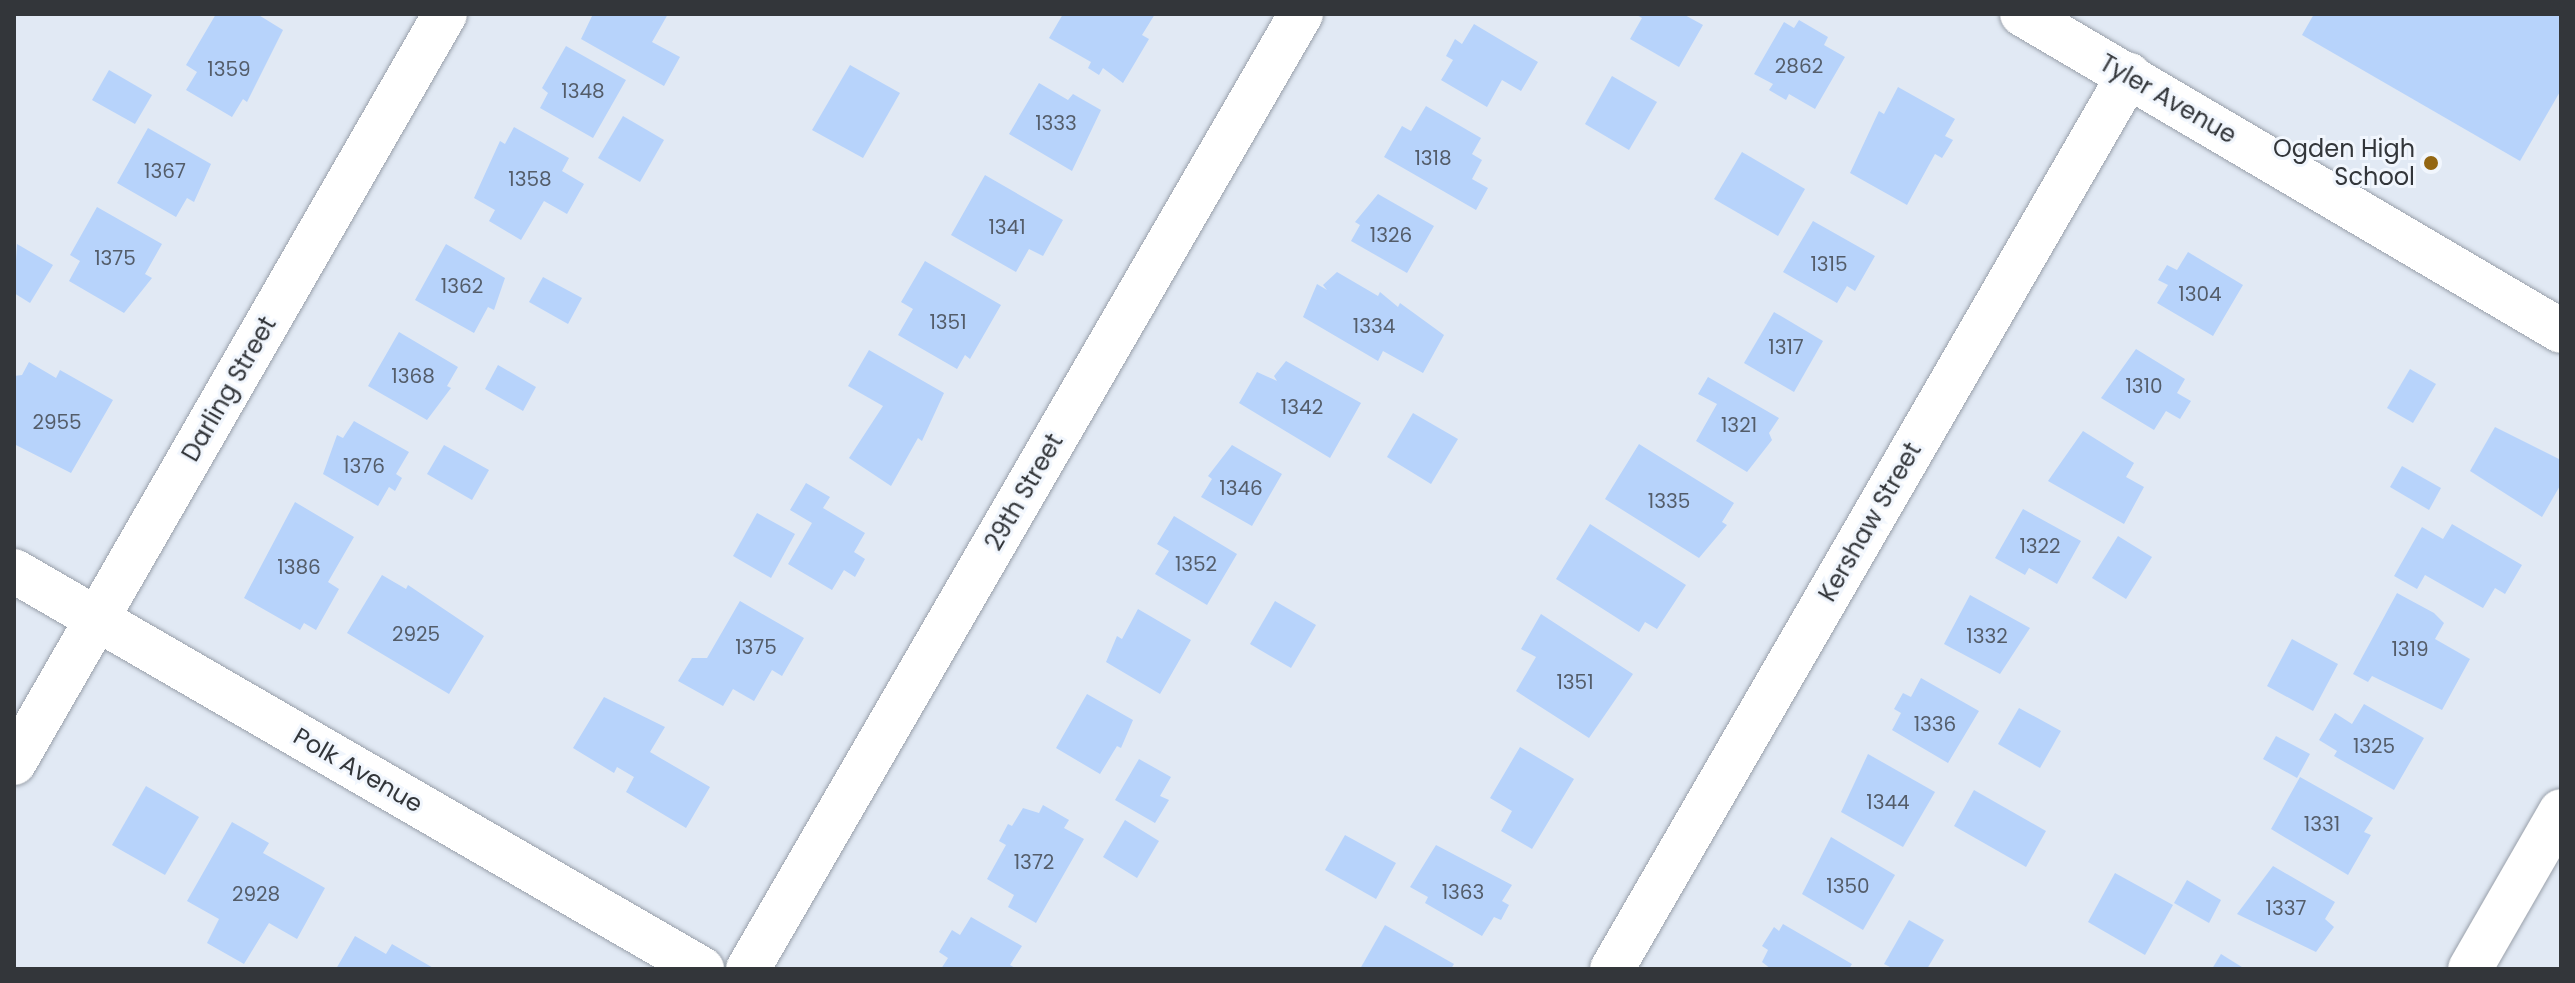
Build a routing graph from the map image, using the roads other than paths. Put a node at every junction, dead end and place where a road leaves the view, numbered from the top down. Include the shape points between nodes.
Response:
1 (445, 14) edge
2 (1301, 14) edge
3 (2022, 14) edge
4 (2129, 75) junction
5 (2561, 331) edge
6 (14, 571) edge
7 (97, 619) junction
8 (14, 763) edge
9 (2561, 811) edge
10 (702, 969) edge
11 (748, 969) edge
12 (1612, 969) edge
13 (2470, 969) edge

1 - 7 street, Darling Street
2 - 11 street, 29th Street
3 - 4 street, Tyler Avenue
4 - 5 street, Tyler Avenue
4 - 12 street, Kershaw Street
6 - 7 street, Polk Avenue
7 - 8 street, Darling Street
7 - 10 street, Polk Avenue
9 - 13 street

